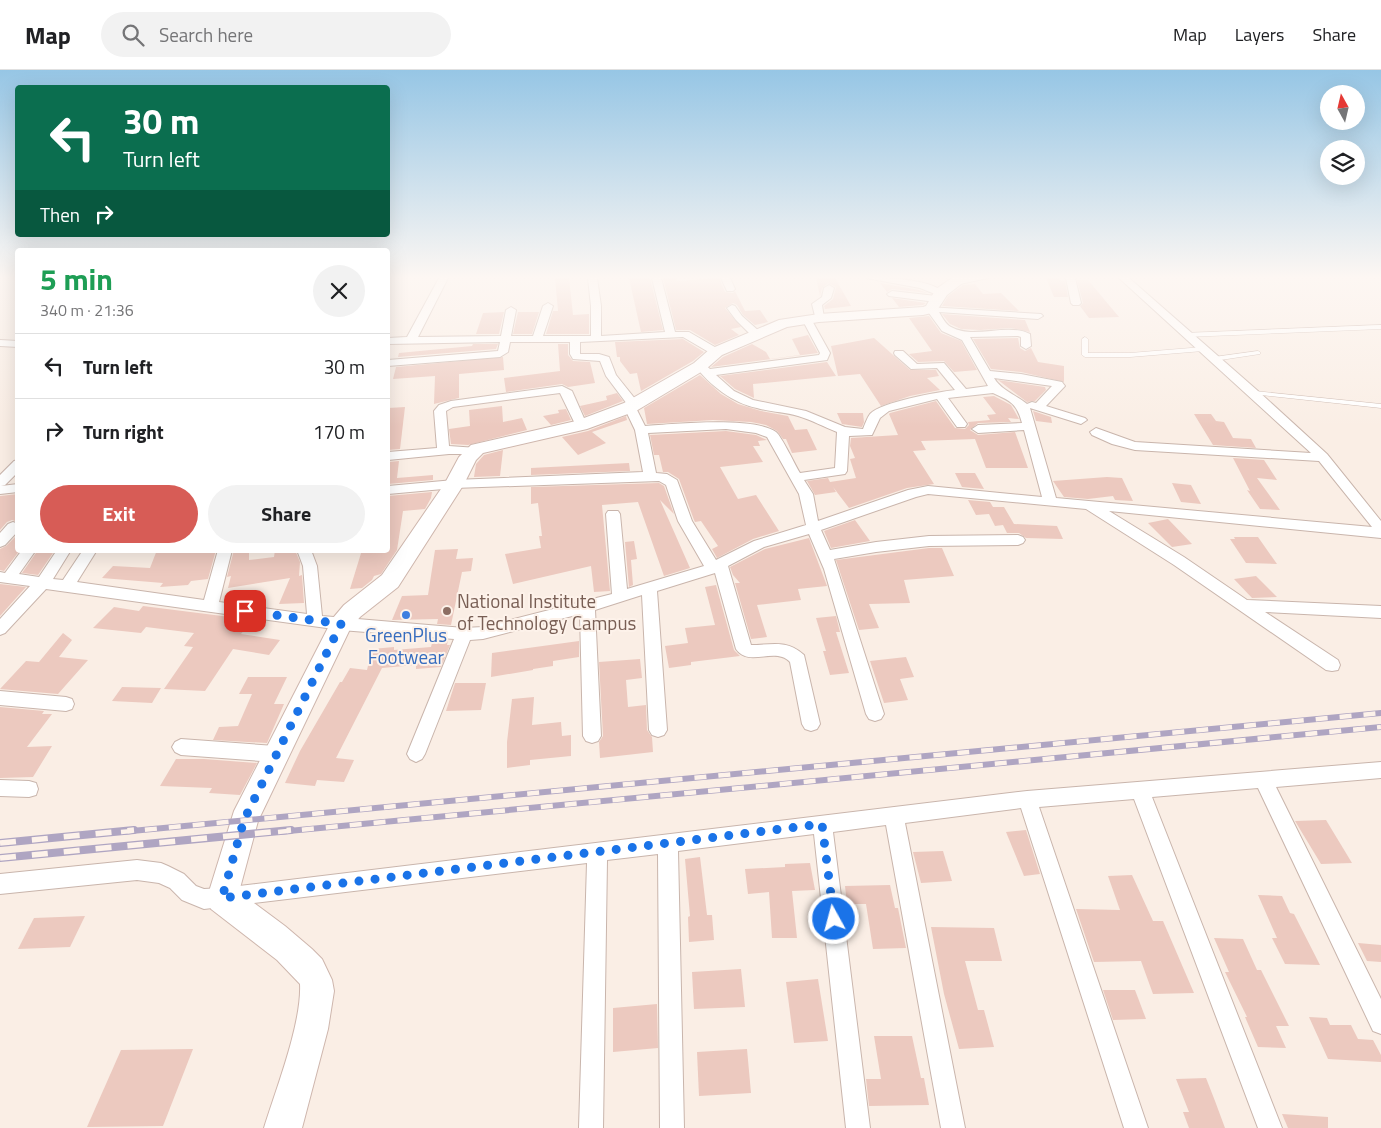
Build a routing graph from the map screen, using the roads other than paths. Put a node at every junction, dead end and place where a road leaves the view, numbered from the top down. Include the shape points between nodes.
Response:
1 (418, 327) edge
2 (507, 327) edge
3 (541, 327) edge
4 (596, 327) edge
5 (669, 327) edge
6 (749, 327) edge
7 (773, 327) edge
8 (816, 327) edge
9 (946, 327) edge
10 (1178, 327) edge
11 (1372, 327) edge
12 (756, 334) junction
13 (961, 334) junction
14 (671, 335) junction
15 (1186, 335) junction
16 (537, 338) junction
17 (575, 338) junction
18 (505, 339) junction
19 (596, 339) junction
20 (1085, 339) dead end
21 (411, 340) junction
22 (390, 341) edge
23 (0, 343) edge
24 (15, 344) edge
25 (1026, 346) dead end
26 (1203, 349) junction
27 (899, 353) dead end
28 (1258, 353) dead end
29 (1214, 359) junction
30 (390, 362) edge
31 (708, 364) junction
32 (986, 374) junction
33 (995, 389) junction
34 (963, 393) junction
35 (1254, 393) junction
36 (940, 395) junction
37 (1021, 404) junction
38 (632, 406) junction
39 (1039, 406) junction
40 (1381, 406) edge
41 (1081, 420) dead end
42 (961, 424) dead end
43 (580, 425) junction
44 (1028, 426) junction
45 (978, 429) dead end
46 (641, 430) junction
47 (843, 432) junction
48 (1096, 432) dead end
49 (443, 450) junction
50 (473, 451) junction
51 (390, 456) edge
52 (1323, 457) junction
53 (15, 467) edge
54 (650, 476) junction
55 (797, 478) junction
56 (0, 482) edge
57 (454, 484) junction
58 (15, 488) edge
59 (0, 490) edge
60 (390, 490) edge
61 (1050, 501) junction
62 (1086, 504) junction
63 (613, 514) dead end
64 (13, 527) dead end
65 (813, 528) junction
66 (1381, 531) edge
67 (1018, 540) dead end
68 (0, 542) edge
69 (27, 553) edge
70 (62, 553) edge
71 (88, 553) edge
72 (224, 553) edge
73 (305, 553) edge
74 (826, 556) junction
75 (716, 566) junction
76 (5, 577) edge
77 (44, 582) junction
78 (67, 586) junction
79 (649, 588) junction
80 (620, 597) junction
81 (1244, 605) junction
82 (210, 607) junction
83 (587, 607) junction
84 (1381, 612) edge
85 (315, 619) junction
86 (341, 624) junction
87 (0, 629) edge
88 (464, 634) junction
89 (1332, 665) dead end
90 (0, 698) edge
91 (66, 704) dead end
92 (875, 714) dead end
93 (811, 724) dead end
94 (658, 730) dead end
95 (592, 736) dead end
96 (181, 747) dead end
97 (275, 754) junction
98 (416, 754) dead end
99 (1381, 770) edge
100 (1262, 780) junction
101 (0, 788) edge
102 (28, 790) dead end
103 (1140, 790) junction
104 (1026, 799) junction
105 (894, 815) junction
106 (822, 824) junction
107 (668, 842) junction
108 (597, 851) junction
109 (0, 884) edge
110 (222, 898) junction
111 (1381, 1023) edge
112 (283, 1128) edge
113 (591, 1128) edge
114 (672, 1128) edge
115 (858, 1128) edge
116 (952, 1128) edge
117 (1136, 1128) edge
118 (1270, 1128) edge

1 - 21 street
2 - 18 street
3 - 16 street
4 - 19 street
5 - 14 street
6 - 12 street
7 - 12 street
8 - 31 street via 825,353 823,358
9 - 13 street
10 - 15 street
11 - 15 lane
12 - 31 street
13 - 25 street via 1020,333 1026,336
13 - 32 street
14 - 19 street
14 - 31 street via 685,334
15 - 26 street
16 - 17 street
16 - 18 street
17 - 19 street
17 - 38 street via 575,354 605,359 611,376
18 - 21 street
18 - 30 street via 503,352 496,355
20 - 26 lane via 1085,355 1130,356
21 - 22 street
23 - 24 street
26 - 29 street
27 - 34 street via 915,367 943,367
28 - 29 lane
29 - 35 street
31 - 38 street
31 - 47 street via 733,396 742,401 802,412
32 - 33 street
32 - 39 street via 1030,378 1059,385
33 - 34 street
33 - 37 street
34 - 36 street
35 - 40 lane
35 - 52 street
36 - 42 street
36 - 47 street via 880,412 868,432
37 - 39 street
37 - 44 street
38 - 43 street
38 - 46 street
39 - 41 street
43 - 49 street via 566,391 562,389 451,404 443,406 440,411
43 - 50 street
44 - 45 street
44 - 61 street
46 - 54 street
46 - 55 street via 703,426 764,432 772,436
47 - 55 street via 841,471
48 - 52 street via 1136,446
49 - 50 street
49 - 51 street
50 - 57 street
52 - 66 street
53 - 56 street
54 - 57 street
54 - 75 street via 672,483 685,520
55 - 65 street via 806,494
57 - 60 street
57 - 86 street via 390,582 352,611
58 - 59 street
61 - 62 street
61 - 65 street via 928,490
62 - 66 street
62 - 81 street
63 - 80 street
64 - 68 street
65 - 74 street
65 - 75 street via 759,544
67 - 74 street via 929,541
69 - 76 street
70 - 77 street
71 - 78 street
72 - 82 street
73 - 85 street via 310,566
74 - 92 street
75 - 79 street
75 - 93 street via 746,651 784,648 798,659
76 - 77 street
77 - 78 street
77 - 87 street
78 - 82 street
79 - 80 street
79 - 94 street
80 - 83 street
81 - 84 street
81 - 89 street
82 - 85 street
83 - 88 street via 500,630
83 - 95 street
85 - 86 street
86 - 88 street
86 - 97 street
88 - 98 street
90 - 91 street
96 - 97 street
97 - 110 street via 244,820
99 - 100 street
100 - 103 street
100 - 111 street
101 - 102 street
103 - 104 street
103 - 118 street
104 - 105 street
104 - 117 street
105 - 106 street
105 - 116 street
106 - 107 street
106 - 115 street
107 - 108 street
107 - 114 street
108 - 110 street
108 - 113 street
109 - 110 street via 137,870 162,873 177,880 189,893 204,899
110 - 112 street via 303,961 316,981 316,1008

